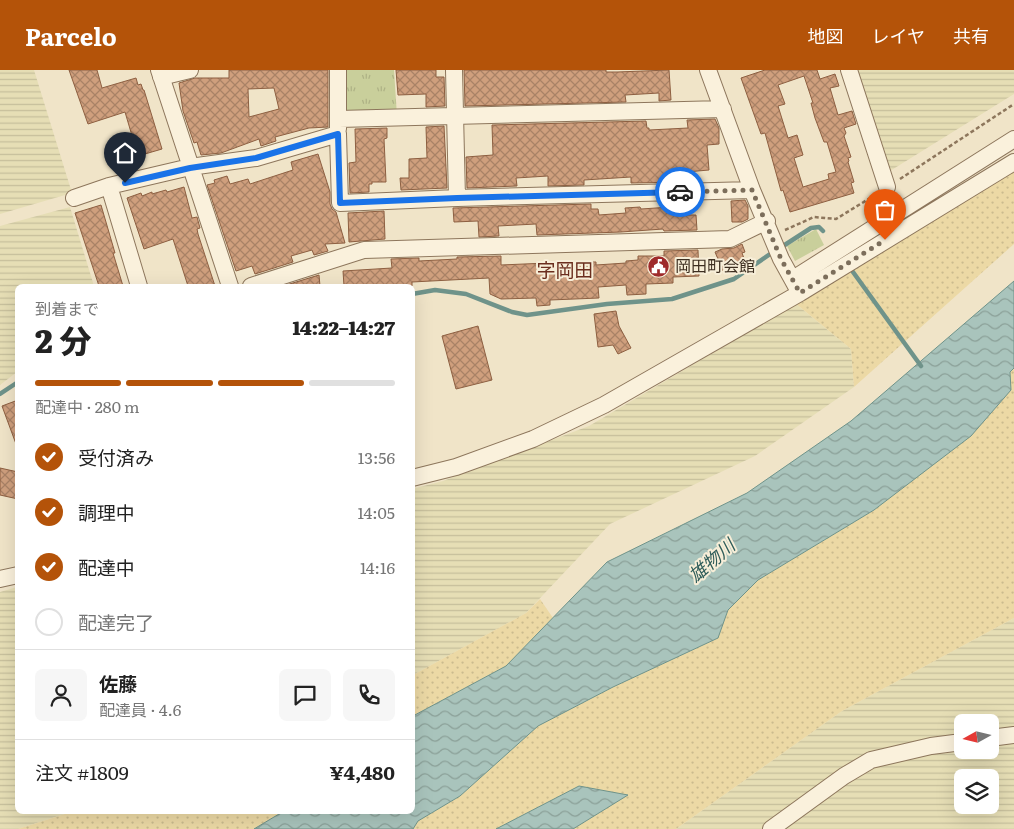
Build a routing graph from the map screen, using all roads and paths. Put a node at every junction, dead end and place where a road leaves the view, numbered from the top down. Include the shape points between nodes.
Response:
1 (190, 70) edge
2 (338, 70) edge
3 (454, 70) edge
4 (708, 70) edge
5 (849, 70) edge
6 (160, 74) edge
7 (722, 108) junction
8 (456, 115) junction
9 (338, 126) junction
10 (1014, 139) edge
11 (1014, 162) edge
12 (190, 168) junction
13 (109, 186) junction
14 (887, 188) dead end
15 (752, 190) junction
16 (74, 198) dead end
17 (457, 198) junction
18 (767, 222) junction
19 (138, 284) edge
20 (229, 284) edge
21 (257, 284) edge
22 (796, 286) junction
23 (415, 477) edge
24 (15, 576) edge
25 (0, 579) edge
26 (1014, 735) edge
27 (999, 737) edge
28 (954, 743) edge
29 (771, 829) edge

1 - 6 street
2 - 9 street
3 - 8 street
4 - 7 street
5 - 14 street
6 - 12 street
7 - 8 street
7 - 15 street
8 - 9 street
8 - 17 street
9 - 12 street via 256,158
9 - 17 street via 340,203
10 - 22 street
11 - 22 street
12 - 13 street
12 - 20 street
13 - 16 street
13 - 19 street
15 - 17 street
15 - 18 street
18 - 21 street via 730,239 364,250
18 - 22 street via 781,259
22 - 23 street via 604,404 533,439 456,467
24 - 25 street
26 - 27 street
28 - 29 street via 871,760

